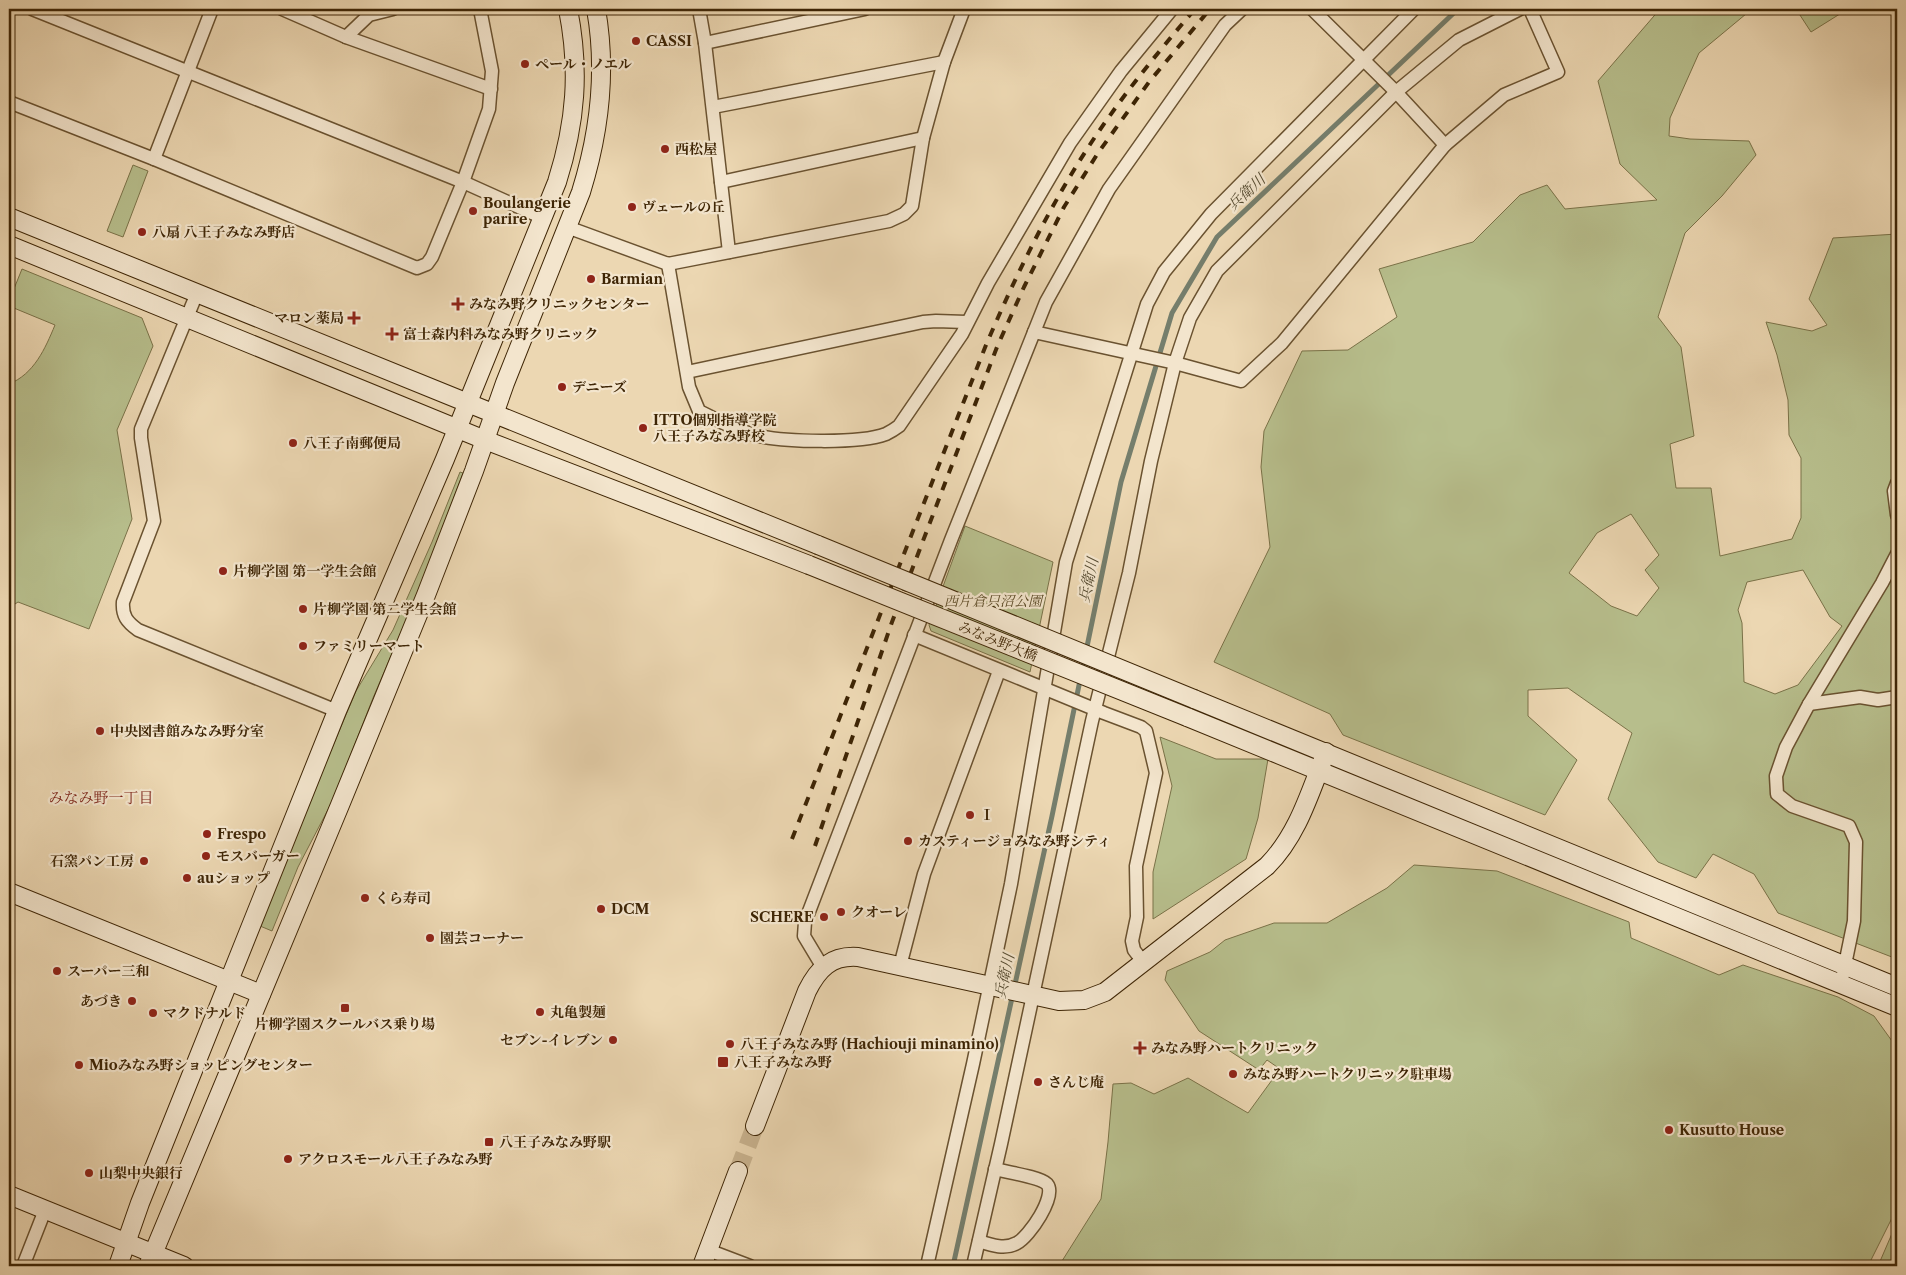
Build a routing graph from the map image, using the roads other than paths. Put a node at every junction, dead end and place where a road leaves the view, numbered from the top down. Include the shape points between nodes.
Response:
1 (32, 9) edge
2 (212, 9) edge
3 (282, 9) edge
4 (393, 9) edge
5 (480, 9) edge
6 (568, 9) edge
7 (596, 9) edge
8 (700, 9) edge
9 (865, 9) edge
10 (964, 9) edge
11 (1172, 9) edge
12 (1242, 9) edge
13 (1312, 9) edge
14 (1414, 9) edge
15 (1520, 9) edge
16 (1530, 9) edge
17 (346, 37) junction
18 (705, 43) junction
19 (944, 62) junction
20 (1366, 63) junction
21 (188, 71) junction
22 (491, 88) junction
23 (1394, 90) junction
24 (9, 102) edge
25 (712, 107) junction
26 (923, 138) junction
27 (1445, 145) junction
28 (154, 159) junction
29 (463, 182) junction
30 (721, 182) junction
31 (9, 217) edge
32 (543, 218) junction
33 (567, 227) junction
34 (9, 245) edge
35 (729, 252) junction
36 (668, 264) junction
37 (197, 293) junction
38 (186, 318) junction
39 (966, 322) junction
40 (1034, 332) junction
41 (1132, 353) junction
42 (1172, 362) junction
43 (687, 372) junction
44 (468, 403) junction
45 (494, 414) junction
46 (457, 428) junction
47 (485, 440) junction
48 (1897, 483) edge
49 (1897, 515) edge
50 (1897, 554) edge
51 (914, 635) junction
52 (999, 670) junction
53 (1044, 689) junction
54 (1897, 697) edge
55 (1809, 704) junction
56 (1092, 708) junction
57 (337, 711) junction
58 (1326, 752) junction
59 (1319, 770) junction
60 (9, 892) edge
61 (1144, 963) junction
62 (822, 966) junction
63 (900, 966) junction
64 (1845, 966) junction
65 (229, 980) junction
66 (1841, 984) junction
67 (989, 987) junction
68 (1897, 987) edge
69 (261, 994) junction
70 (1029, 995) junction
71 (1897, 1007) edge
72 (755, 1126) tunnel mouth
73 (994, 1169) junction
74 (738, 1171) tunnel mouth
75 (9, 1196) edge
76 (45, 1210) junction
77 (979, 1241) junction
78 (126, 1243) junction
79 (705, 1258) edge
80 (150, 1260) edge
81 (23, 1266) edge
82 (118, 1266) edge
83 (184, 1266) edge
84 (750, 1266) edge
85 (927, 1266) edge
86 (972, 1266) edge

1 - 21 street
2 - 21 street
3 - 17 street
4 - 17 street via 369,14
5 - 22 street via 492,71
6 - 32 street via 574,40 574,111 566,152
7 - 33 street via 601,37 600,115 591,161
8 - 18 street
9 - 18 street
10 - 19 street
11 - 39 street via 1121,71 1070,142
12 - 40 street via 1225,26 1109,189 1046,302
13 - 20 street
14 - 20 street
15 - 23 street via 1460,40
16 - 27 street via 1558,72 1504,95
17 - 22 street
18 - 25 street
19 - 25 street
19 - 26 street
20 - 23 street
20 - 41 street via 1211,214 1180,251 1164,272 1148,304
21 - 28 street
21 - 29 street
22 - 29 street via 489,109
23 - 27 street
23 - 42 street via 1216,271 1190,318
24 - 28 street
25 - 30 street
26 - 30 street
26 - 35 street via 912,206 904,214 889,221
27 - 42 street via 1282,344 1241,381
28 - 29 street via 417,268 427,264 432,257
29 - 32 street
30 - 35 street
31 - 37 street, みなみ野大橋
32 - 44 street
33 - 36 street
33 - 45 street
34 - 38 street, みなみ野大橋
35 - 36 street
36 - 43 street
37 - 38 street
37 - 44 street, みなみ野大橋
38 - 46 street, みなみ野大橋
38 - 57 street via 141,429 154,521 123,602 126,619 138,630
39 - 43 street via 923,322
39 - 43 street via 962,334 899,426 871,438 785,440 730,426 699,410 689,387
40 - 41 street
40 - 51 street
41 - 42 street
41 - 53 street via 1066,562
42 - 56 street via 1129,573
44 - 45 street, みなみ野大橋
44 - 46 street
45 - 47 street
45 - 58 street, みなみ野大橋, bridge
46 - 47 street, みなみ野大橋
46 - 57 street
47 - 59 street, みなみ野大橋, bridge via 809,565
47 - 69 street via 415,621
48 - 49 street via 1894,491
50 - 55 street
51 - 52 street
51 - 62 street via 805,922 804,936
52 - 53 street
52 - 63 street via 924,874
53 - 56 street
53 - 67 street via 1011,884
54 - 55 street via 1878,700 1860,697
55 - 64 street via 1786,747 1776,776 1778,794 1792,806 1848,826 1856,842 1854,921
56 - 61 street via 1144,728 1156,768 1135,872 1137,910 1133,946
56 - 70 street
57 - 65 street
58 - 59 street
58 - 64 street, みなみ野大橋
59 - 61 street via 1294,829 1279,854
59 - 66 street, みなみ野大橋
60 - 65 street
61 - 70 street via 1105,992 1084,1000 1059,1001
62 - 63 street via 852,956
62 - 72 street via 807,991
63 - 67 street
64 - 66 street
64 - 68 street, みなみ野大橋
65 - 69 street
65 - 78 street
66 - 71 street, みなみ野大橋
67 - 70 street
67 - 85 street
69 - 80 street
70 - 73 street
73 - 77 street
73 - 77 street via 1043,1181 1050,1194 1038,1219 1018,1243 1003,1246
74 - 79 street
75 - 76 street
76 - 78 street
76 - 81 street
77 - 86 street
78 - 80 street
78 - 82 street
79 - 84 street
80 - 83 street

